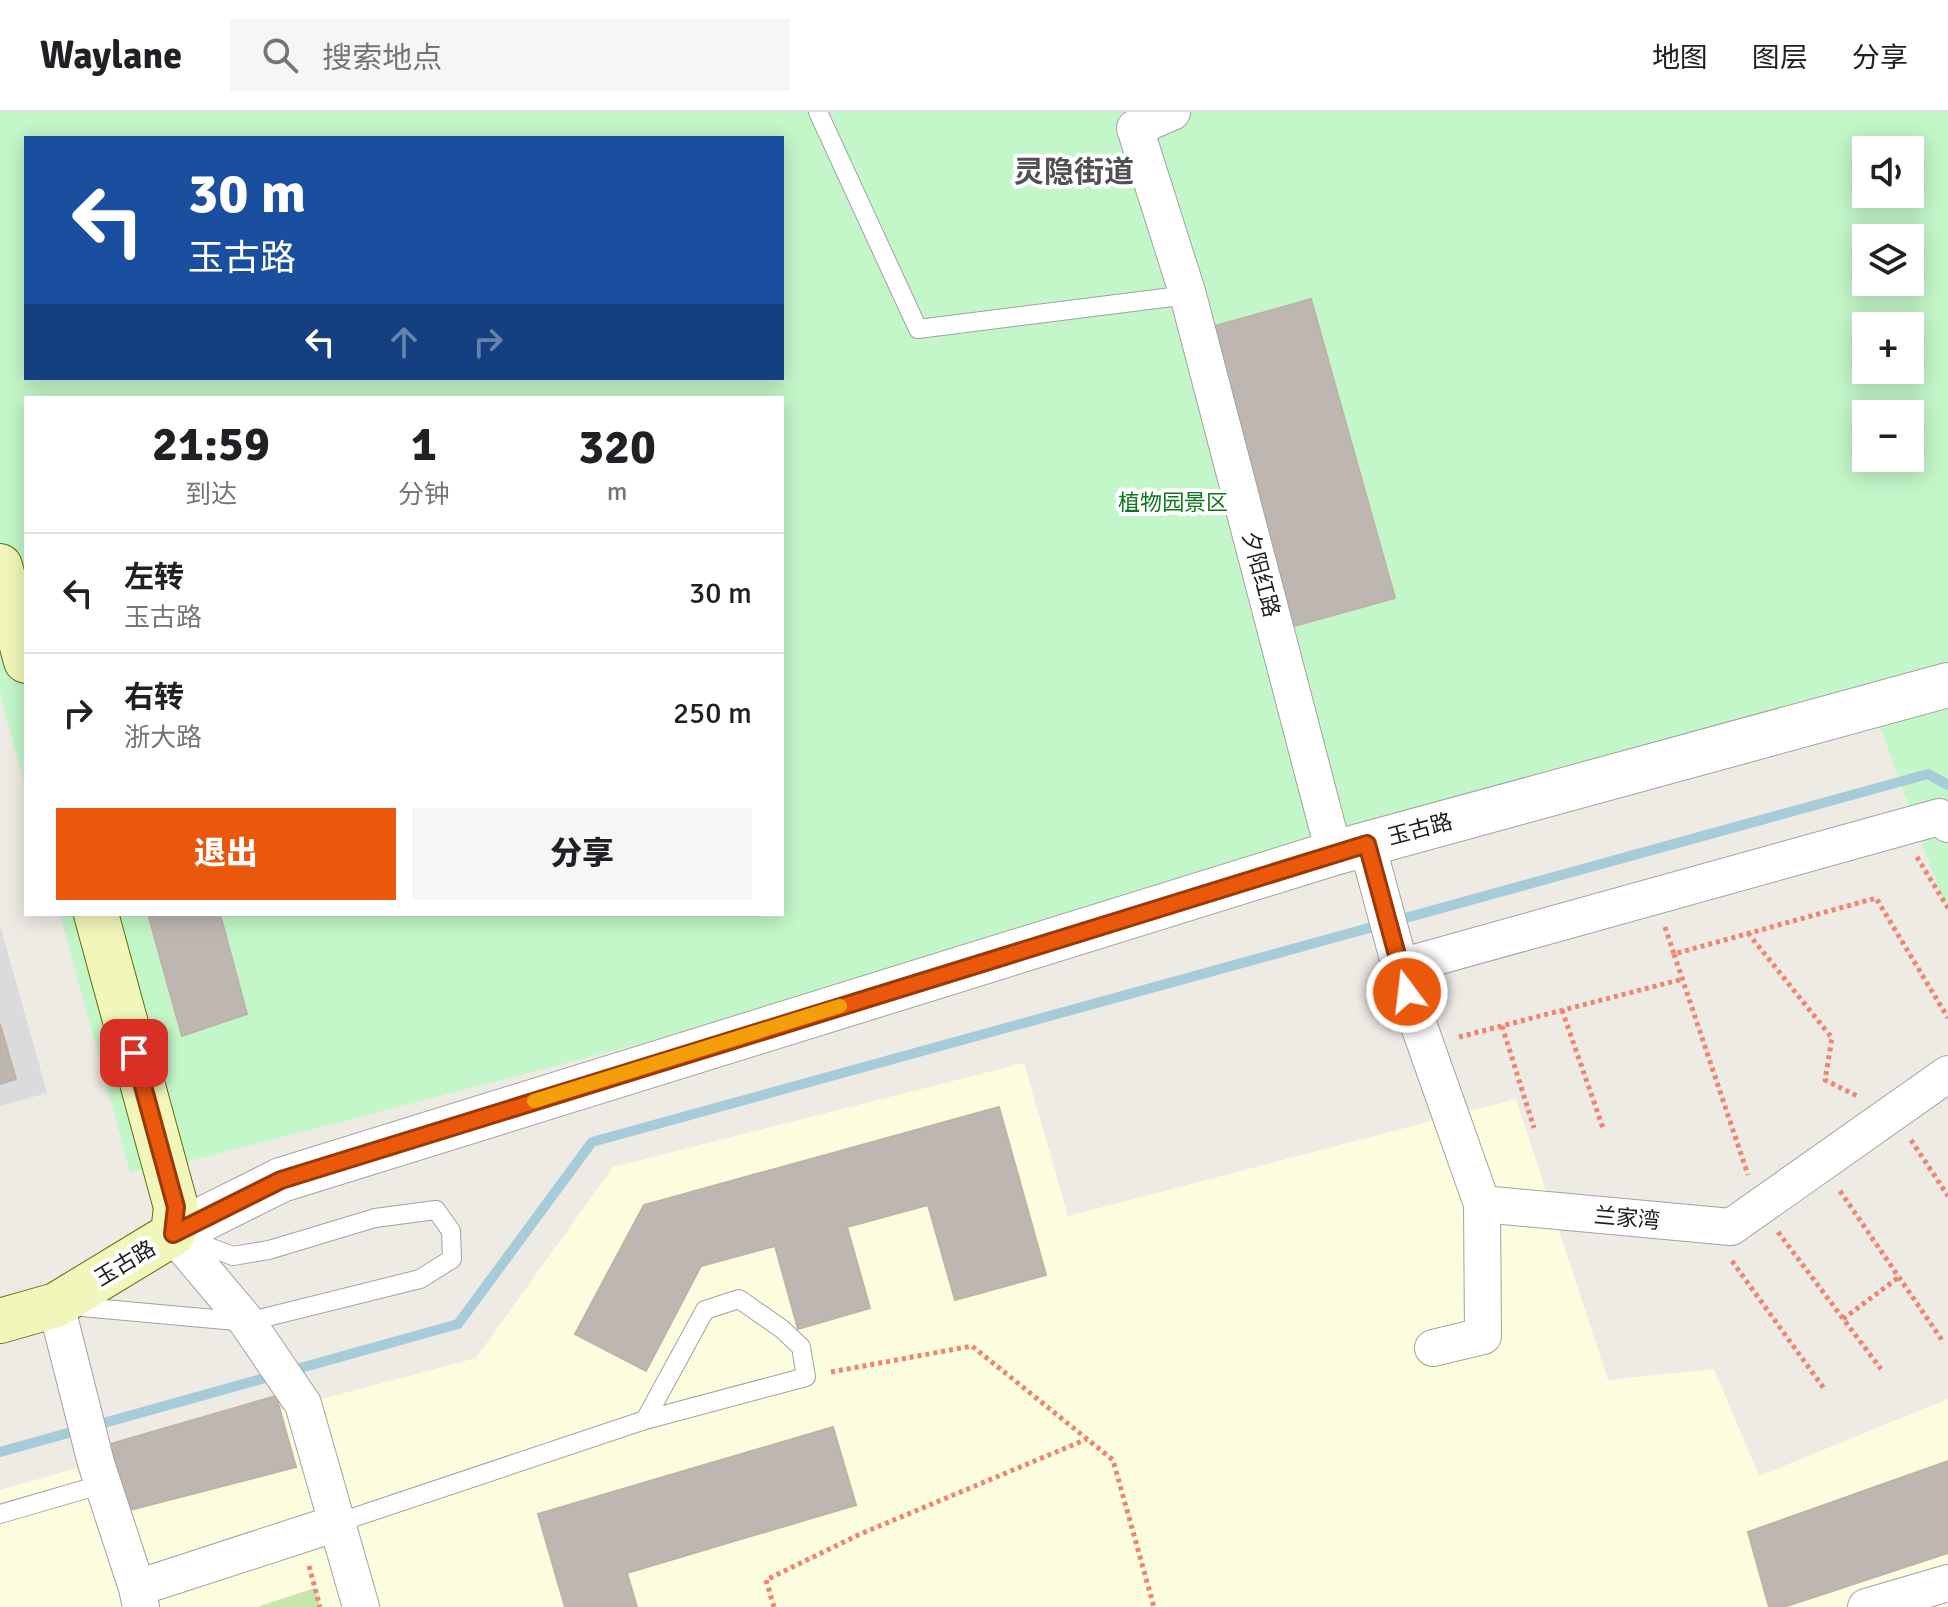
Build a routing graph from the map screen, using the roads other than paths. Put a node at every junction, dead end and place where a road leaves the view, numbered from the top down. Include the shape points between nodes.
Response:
1 (818, 112) edge
2 (1172, 112) edge
3 (1188, 295) junction
4 (0, 566) edge
5 (24, 654) edge
6 (1948, 685) edge
7 (1948, 824) edge
8 (1351, 848) junction
9 (97, 916) edge
10 (1404, 979) junction
11 (1948, 1074) edge
12 (1482, 1204) junction
13 (173, 1234) junction
14 (56, 1305) junction
15 (0, 1321) edge
16 (247, 1322) junction
17 (1433, 1348) dead end
18 (645, 1420) junction
19 (103, 1484) junction
20 (0, 1514) edge
21 (337, 1523) junction
22 (1948, 1583) edge
23 (139, 1598) edge
24 (361, 1607) edge
25 (1866, 1607) edge

1 - 3 lane via 918,329
2 - 3 street, 夕阳红路 via 1135,128
3 - 8 street, 夕阳红路
4 - 5 main road
6 - 8 street, 玉古路
7 - 10 street via 1939,817 1655,896
8 - 10 street, 夕阳红路
8 - 13 street, 玉古路 via 281,1180
9 - 13 main road via 176,1207
10 - 12 street
11 - 12 street, 兰家湾 via 1731,1227
12 - 17 street via 1483,1336
13 - 14 main road, 玉古路
13 - 16 street
13 - 16 lane via 233,1256 375,1218 436,1210 451,1231 452,1259 420,1279
14 - 15 main road, 玉古路
14 - 16 lane
14 - 19 street
16 - 21 street via 303,1404
18 - 18 lane via 705,1310 739,1299 801,1347 806,1377
18 - 21 lane
19 - 20 lane
19 - 23 street
21 - 23 street
21 - 24 street
22 - 25 street

